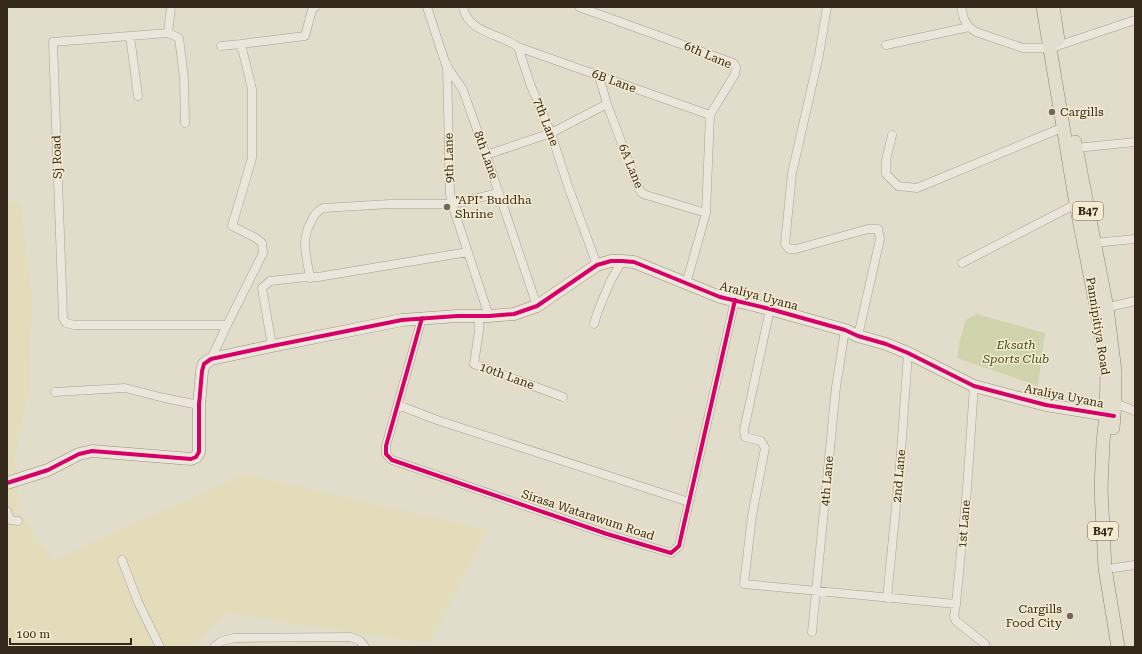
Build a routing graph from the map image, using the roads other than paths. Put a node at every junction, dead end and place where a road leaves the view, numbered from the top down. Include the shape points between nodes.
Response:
1 (171, 7) edge
2 (315, 7) edge
3 (427, 7) edge
4 (463, 7) edge
5 (579, 7) edge
6 (827, 7) edge
7 (961, 7) edge
8 (1043, 7) edge
9 (1053, 7) edge
10 (1135, 20) edge
11 (969, 27) junction
12 (168, 33) junction
13 (130, 36) junction
14 (241, 44) junction
15 (886, 45) dead end
16 (221, 46) dead end
17 (518, 46) junction
18 (1055, 47) junction
19 (446, 65) junction
20 (599, 76) junction
21 (138, 96) dead end
22 (607, 104) junction
23 (710, 115) junction
24 (185, 123) dead end
25 (1064, 127) junction
26 (551, 133) junction
27 (892, 135) dead end
28 (1135, 142) edge
29 (1076, 148) junction
30 (486, 155) junction
31 (499, 192) junction
32 (452, 204) junction
33 (1076, 204) junction
34 (706, 213) junction
35 (1135, 240) edge
36 (1094, 243) junction
37 (468, 252) junction
38 (622, 261) junction
39 (962, 263) dead end
40 (597, 265) junction
41 (310, 278) junction
42 (686, 284) junction
43 (735, 300) junction
44 (1135, 301) edge
45 (537, 306) junction
46 (770, 309) junction
47 (1102, 309) junction
48 (484, 316) junction
49 (422, 318) junction
50 (594, 324) dead end
51 (226, 325) junction
52 (845, 330) junction
53 (858, 336) junction
54 (272, 346) junction
55 (908, 353) junction
56 (211, 359) junction
57 (974, 386) junction
58 (55, 392) dead end
59 (563, 397) dead end
60 (1115, 403) junction
61 (199, 405) junction
62 (398, 405) junction
63 (1135, 411) edge
64 (1110, 416) junction
65 (7, 483) edge
66 (689, 502) junction
67 (7, 511) edge
68 (18, 521) dead end
69 (122, 560) dead end
70 (1135, 565) edge
71 (1114, 568) junction
72 (817, 591) junction
73 (887, 598) junction
74 (956, 604) junction
75 (812, 632) dead end
76 (160, 647) edge
77 (214, 647) edge
78 (365, 647) edge
79 (986, 647) edge
80 (1118, 647) edge
81 (1127, 647) edge

1 - 12 street
2 - 14 street via 305,36
3 - 19 street, 8th Lane
4 - 17 street via 464,15 470,23
5 - 23 street, 6th Lane via 733,63 736,71
6 - 53 street via 819,55 792,173 786,244 789,248 796,249 868,229 878,229 880,239
7 - 11 street
8 - 18 main road, Pannipitiya Road / B47
9 - 18 main road, Pannipitiya Road / B47
10 - 18 street
11 - 15 street
11 - 18 street via 976,32 1023,48
12 - 13 street, Sj Road
12 - 24 street via 179,38 184,78
13 - 21 street
13 - 51 street, Sj Road via 53,42 63,318 66,323 74,326
14 - 16 street
14 - 51 street via 252,89 252,158 232,226 262,243 263,252
17 - 20 street, 6B Lane
17 - 26 street, 7th Lane via 531,86
18 - 25 main road, Pannipitiya Road / B47
18 - 29 main road, Pannipitiya Road / B47
19 - 30 street, 8th Lane via 462,90
19 - 32 street, 9th Lane
20 - 22 street, 6A Lane
20 - 23 street, 6B Lane
22 - 26 street
22 - 34 street, 6A Lane via 642,193
23 - 34 street, 6th Lane
25 - 27 street via 918,188 898,186 886,174 886,160
25 - 33 main road, Pannipitiya Road / B47
26 - 30 street
26 - 40 street, 7th Lane
28 - 29 street
29 - 36 main road, Pannipitiya Road / B47
30 - 31 street, 8th Lane
31 - 32 street
31 - 45 street, 8th Lane
32 - 37 street, 9th Lane
32 - 41 street via 323,208 316,212 306,230 304,246
33 - 39 street
33 - 47 main road, Pannipitiya Road / B47
34 - 42 street, 6th Lane
35 - 36 street
36 - 47 main road, Pannipitiya Road / B47
37 - 41 street
37 - 48 street, 9th Lane
38 - 40 street, Araliya Uyana
38 - 42 street, Araliya Uyana via 634,262
38 - 50 street via 610,282
40 - 45 street, Araliya Uyana
41 - 54 street via 270,281 262,288
42 - 43 street, Araliya Uyana
43 - 46 street, Araliya Uyana
43 - 66 street, Sirasa Watarawum Road
44 - 47 street
45 - 48 street, Araliya Uyana via 514,314
46 - 52 street, Araliya Uyana
46 - 72 street via 744,430 745,437 761,441 766,448 752,516 744,584
47 - 60 main road, Pannipitiya Road / B47 via 1116,371
47 - 64 main road, Pannipitiya Road / B47
48 - 49 street, Araliya Uyana
48 - 59 street, 10th Lane via 474,364
49 - 54 street, Araliya Uyana
49 - 62 street, Sirasa Watarawum Road
51 - 56 street
52 - 53 street, Araliya Uyana
52 - 72 street, 4th Lane via 836,387
53 - 55 street, Araliya Uyana
54 - 56 street, Araliya Uyana
55 - 57 street, Araliya Uyana
55 - 73 street, 2nd Lane
56 - 61 street via 204,364 202,371
57 - 64 street, Araliya Uyana via 1046,405
57 - 74 street, 1st Lane
58 - 61 street via 125,388
60 - 63 street
60 - 64 main road, Pannipitiya Road / B47
61 - 65 street via 199,452 196,457 174,459 92,451 79,454 48,470
62 - 66 street
62 - 66 street, Sirasa Watarawum Road via 386,446 386,454 392,460 607,534 671,553 678,546
64 - 71 main road, Pannipitiya Road / B47
64 - 80 main road, Pannipitiya Road / B47 via 1103,442 1101,497 1105,568
67 - 68 street via 10,520
69 - 76 street via 138,602
70 - 71 street
71 - 81 main road, Pannipitiya Road / B47
72 - 73 street
72 - 75 street, 4th Lane
73 - 74 street
74 - 79 street, 1st Lane via 956,621
77 - 78 street via 222,641 234,638 351,637

